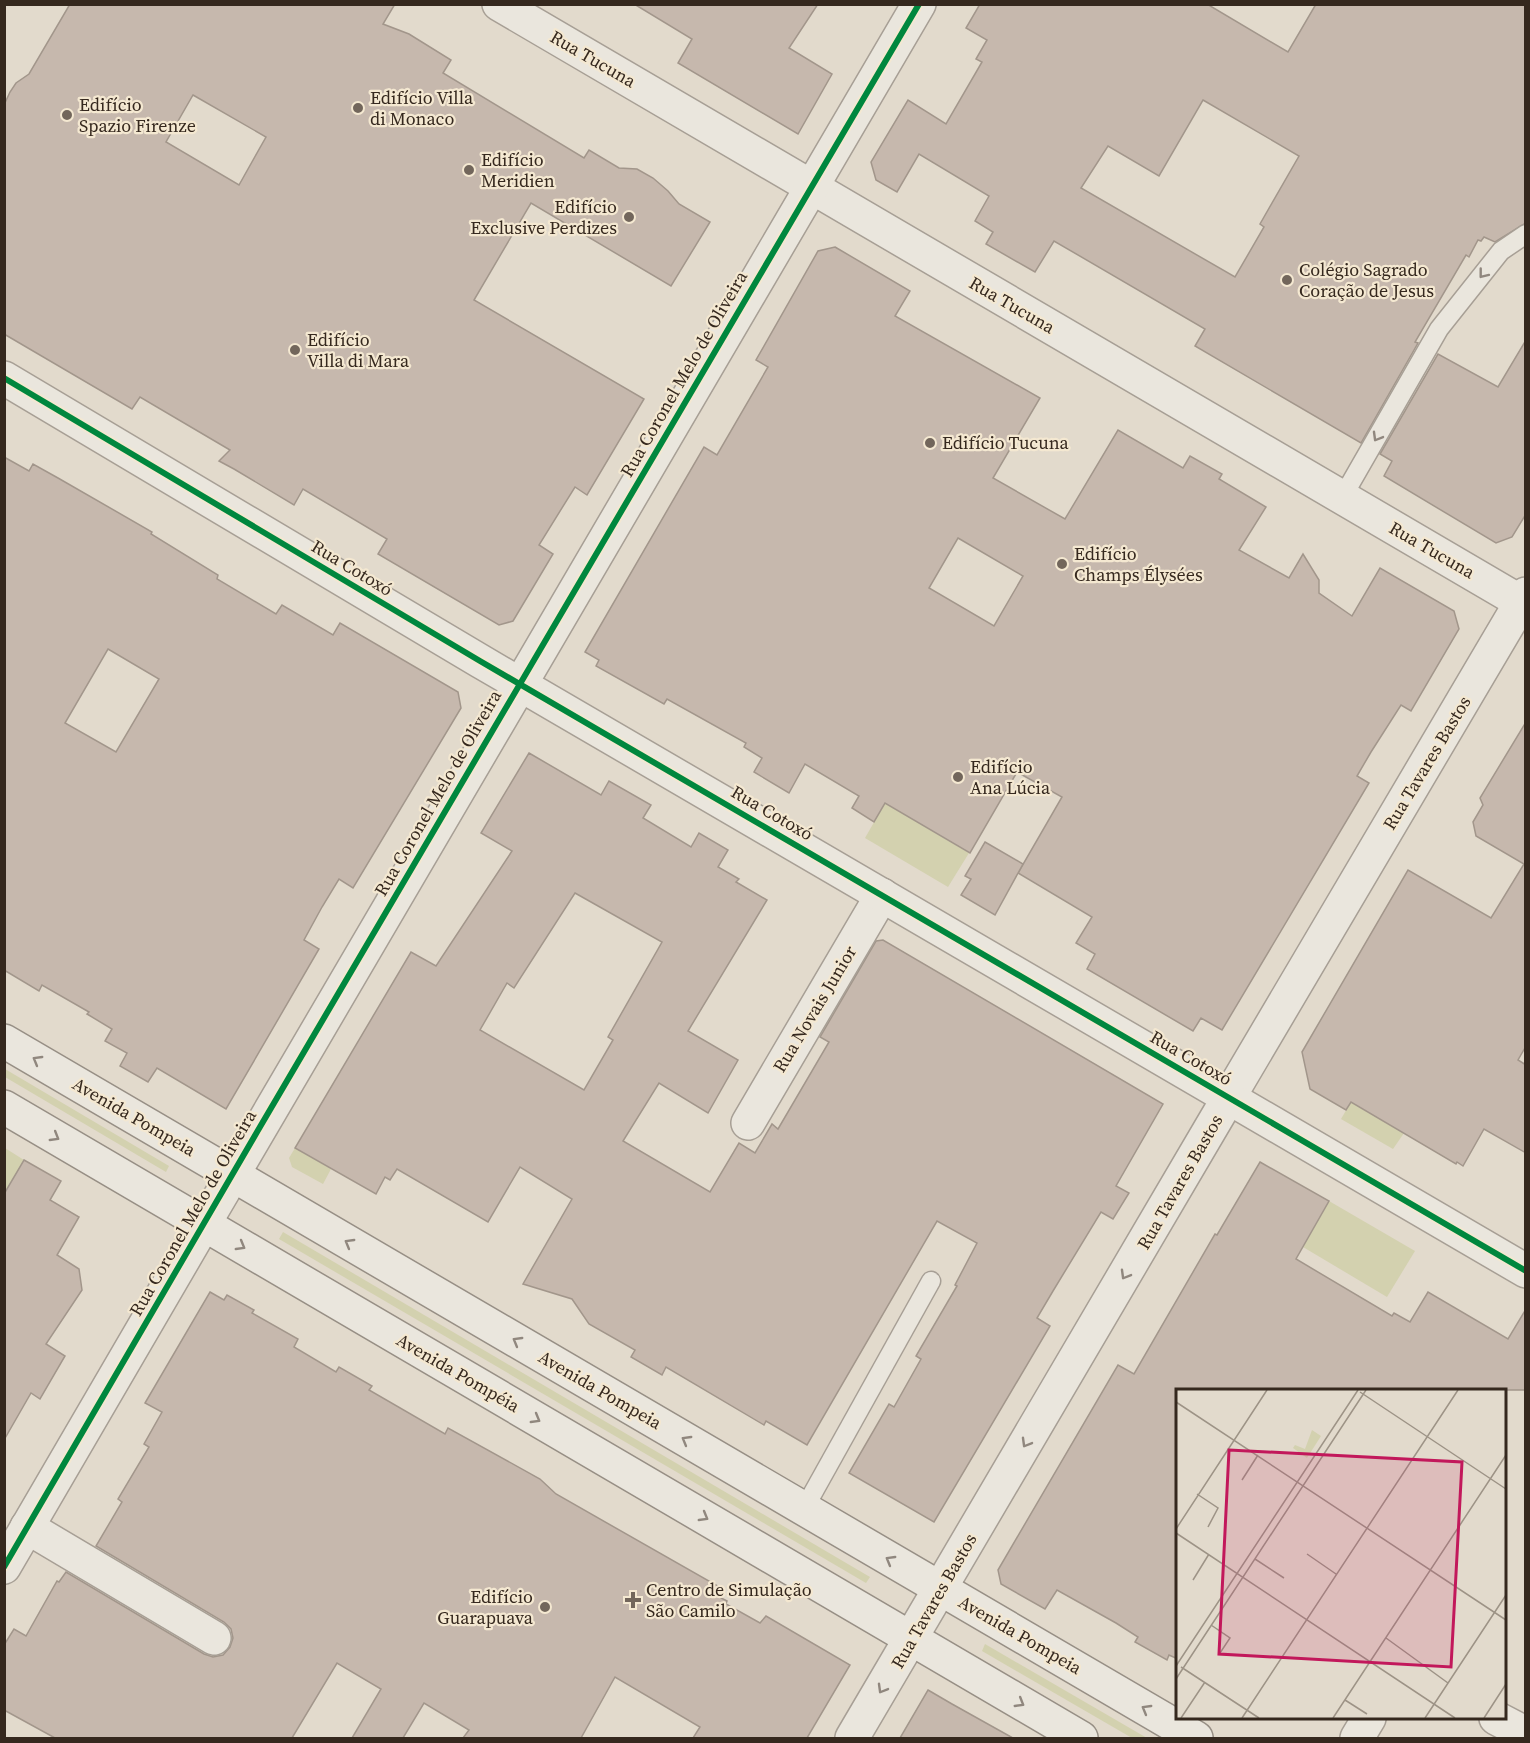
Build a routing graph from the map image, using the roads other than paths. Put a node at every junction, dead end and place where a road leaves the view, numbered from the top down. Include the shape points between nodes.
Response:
1 (500, 4) edge
2 (919, 4) edge
3 (811, 187) junction
4 (1526, 234) edge
5 (4, 378) edge
6 (1342, 498) junction
7 (1524, 600) edge
8 (520, 683) junction
9 (882, 895) junction
10 (4, 1041) edge
11 (1229, 1097) junction
12 (4, 1107) edge
13 (748, 1123) dead end
14 (232, 1174) junction
15 (204, 1224) junction
16 (1526, 1270) edge
17 (931, 1281) dead end
18 (804, 1509) junction
19 (27, 1527) junction
20 (4, 1568) edge
21 (941, 1589) junction
22 (214, 1638) dead end
23 (912, 1639) junction
24 (1368, 1719) edge
25 (852, 1738) edge
26 (1081, 1738) edge
27 (1196, 1738) edge
28 (1357, 1738) edge

1 - 3 street, Rua Tucuna
2 - 3 street, Rua Coronel Melo de Oliveira
3 - 6 street, Rua Tucuna
3 - 8 street, Rua Coronel Melo de Oliveira
4 -> 6 lane via 1501,251 1439,329
5 - 8 street, Rua Cotoxó
6 - 7 street, Rua Tucuna
7 - 11 street, Rua Tavares Bastos
8 - 9 street, Rua Cotoxó
8 - 14 street, Rua Coronel Melo de Oliveira
9 - 11 street, Rua Cotoxó
9 - 13 street, Rua Novais Junior
14 -> 10 street, Avenida Pompeia
11 - 16 street, Rua Cotoxó
11 -> 21 street, Rua Tavares Bastos
12 -> 15 street, Avenida Pompéia
14 - 15 street, Rua Coronel Melo de Oliveira
18 -> 14 street, Avenida Pompeia
15 - 19 street, Rua Coronel Melo de Oliveira
15 -> 23 street, Avenida Pompéia
17 - 18 lane
21 -> 18 street, Avenida Pompeia
19 - 20 street, Rua Coronel Melo de Oliveira
19 - 22 street
21 - 23 street, Rua Tavares Bastos
27 -> 21 street, Avenida Pompeia
23 -> 25 street, Rua Tavares Bastos
23 -> 26 street
24 - 28 street

